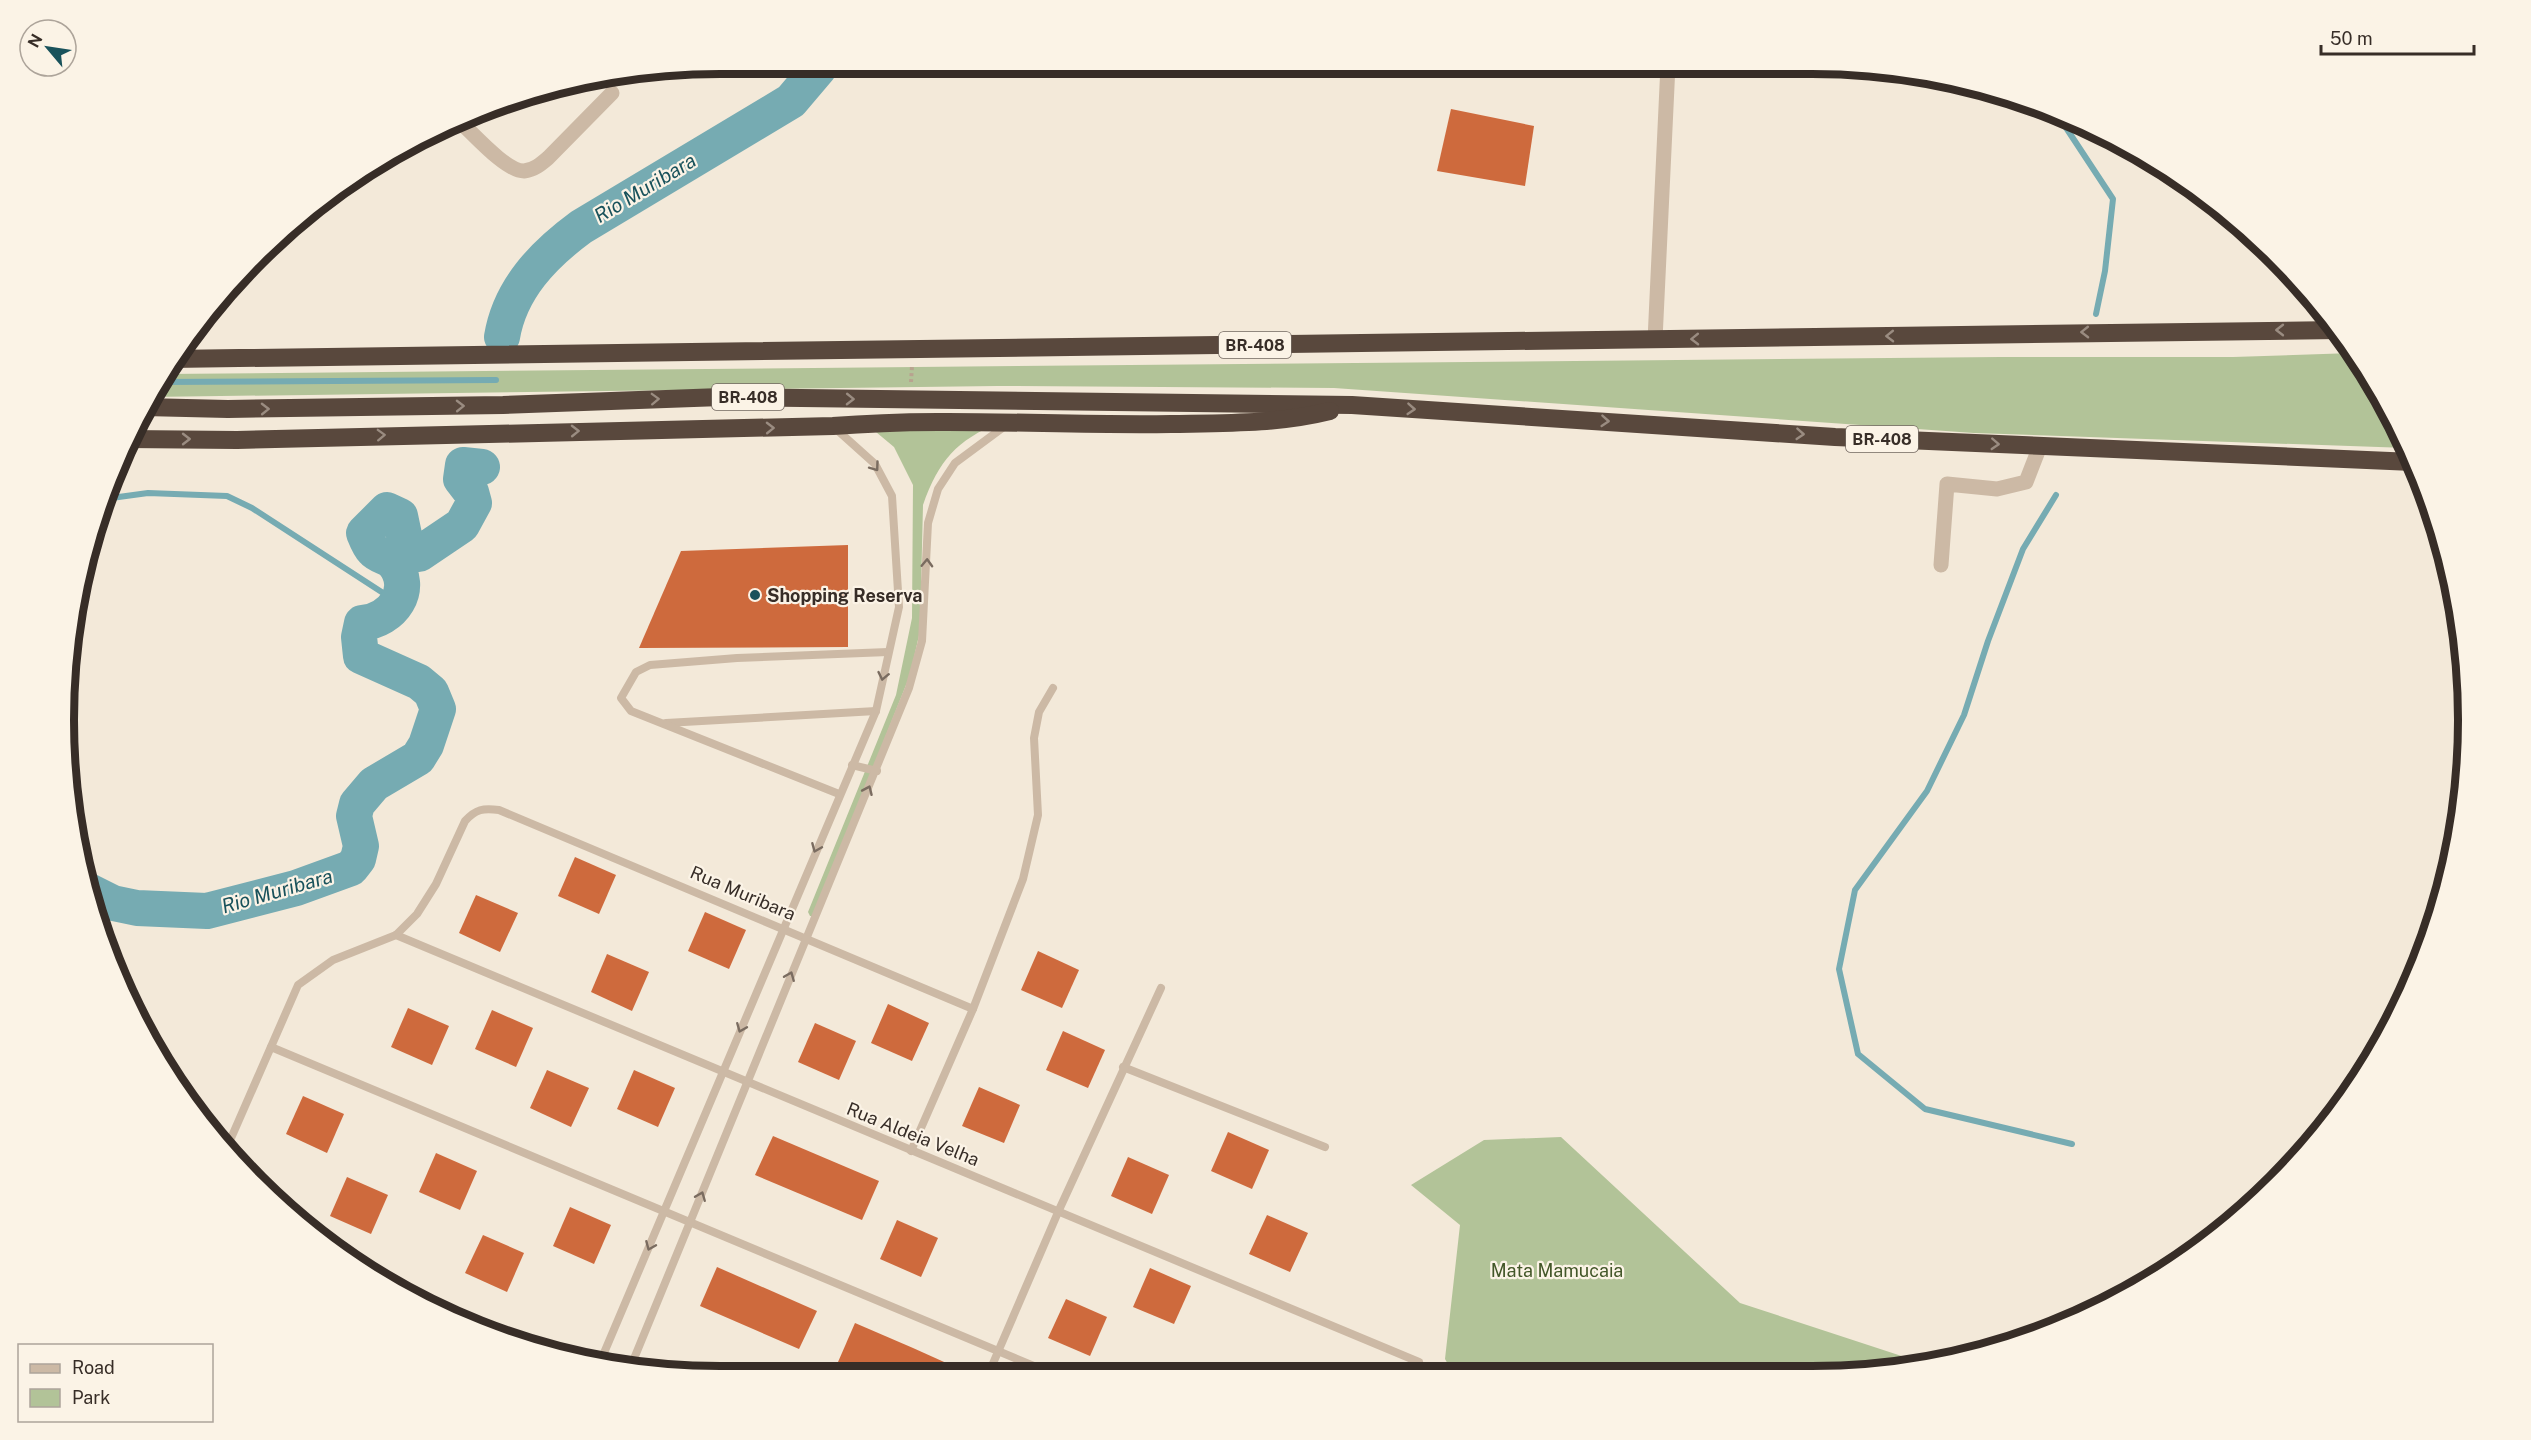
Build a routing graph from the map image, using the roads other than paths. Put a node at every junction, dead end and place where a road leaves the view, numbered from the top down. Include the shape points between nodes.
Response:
1 (1668, 74) edge
2 (612, 93) dead end
3 (465, 126) edge
4 (2327, 330) edge
5 (1655, 340) junction
6 (184, 359) edge
7 (1352, 405) junction
8 (154, 407) edge
9 (1008, 424) junction
10 (833, 426) junction
11 (138, 439) edge
12 (2040, 446) junction
13 (2403, 462) edge
14 (1941, 565) dead end
15 (888, 652) junction
16 (1053, 688) dead end
17 (876, 711) junction
18 (663, 723) junction
19 (852, 765) junction
20 (876, 771) junction
21 (839, 794) junction
22 (783, 927) junction
23 (396, 935) junction
24 (806, 937) junction
25 (1161, 988) dead end
26 (973, 1009) junction
27 (271, 1047) junction
28 (1124, 1067) junction
29 (723, 1073) junction
30 (746, 1084) junction
31 (230, 1141) edge
32 (1325, 1148) dead end
33 (911, 1151) junction
34 (1059, 1210) junction
35 (664, 1212) junction
36 (690, 1222) junction
37 (997, 1351) junction
38 (603, 1355) edge
39 (633, 1361) edge
40 (1419, 1362) dead end
41 (991, 1366) edge
42 (1034, 1366) edge

1 - 5 street
2 - 3 street via 548,158 525,171 504,162
4 -> 5 highway, BR-408
5 - 6 highway, BR-408
8 -> 7 highway, BR-408 via 503,405 722,397
7 - 9 highway via 1300,419 1251,423
7 -> 12 highway, BR-408 via 1835,437
9 - 10 highway
20 -> 9 lane via 909,688 922,641 928,523 938,489 955,463
11 -> 10 highway
10 -> 15 lane via 875,464 892,496 899,607
12 - 13 highway, BR-408
12 - 14 street via 2026,482 1997,489 1947,484
15 -> 17 lane
15 - 18 lane via 650,665 636,672 621,698 631,711
16 - 26 lane via 1039,711 1034,738 1038,815 1023,879
17 - 18 lane
17 - 19 lane
18 - 21 lane
19 - 20 lane
19 - 21 lane
24 -> 20 lane
21 -> 22 lane
22 - 23 lane, Rua Muribara via 499,810 483,808 465,821 436,884 417,914
22 - 24 lane, Rua Muribara
22 -> 29 lane
23 - 27 lane via 333,960 306,977 292,995
23 - 29 lane, Rua Aldeia Velha
24 - 26 lane, Rua Muribara
30 -> 24 lane
25 - 28 lane
26 - 33 lane
27 - 31 lane
27 - 35 lane
28 - 32 lane
28 - 34 lane
29 - 30 lane, Rua Aldeia Velha
29 - 35 lane
30 - 33 lane, Rua Aldeia Velha
36 -> 30 lane
33 - 34 lane, Rua Aldeia Velha
34 - 37 lane
34 - 40 lane, Rua Aldeia Velha
35 - 36 lane
35 -> 38 lane
36 - 37 lane
36 - 39 lane
37 - 41 lane
37 - 42 lane

